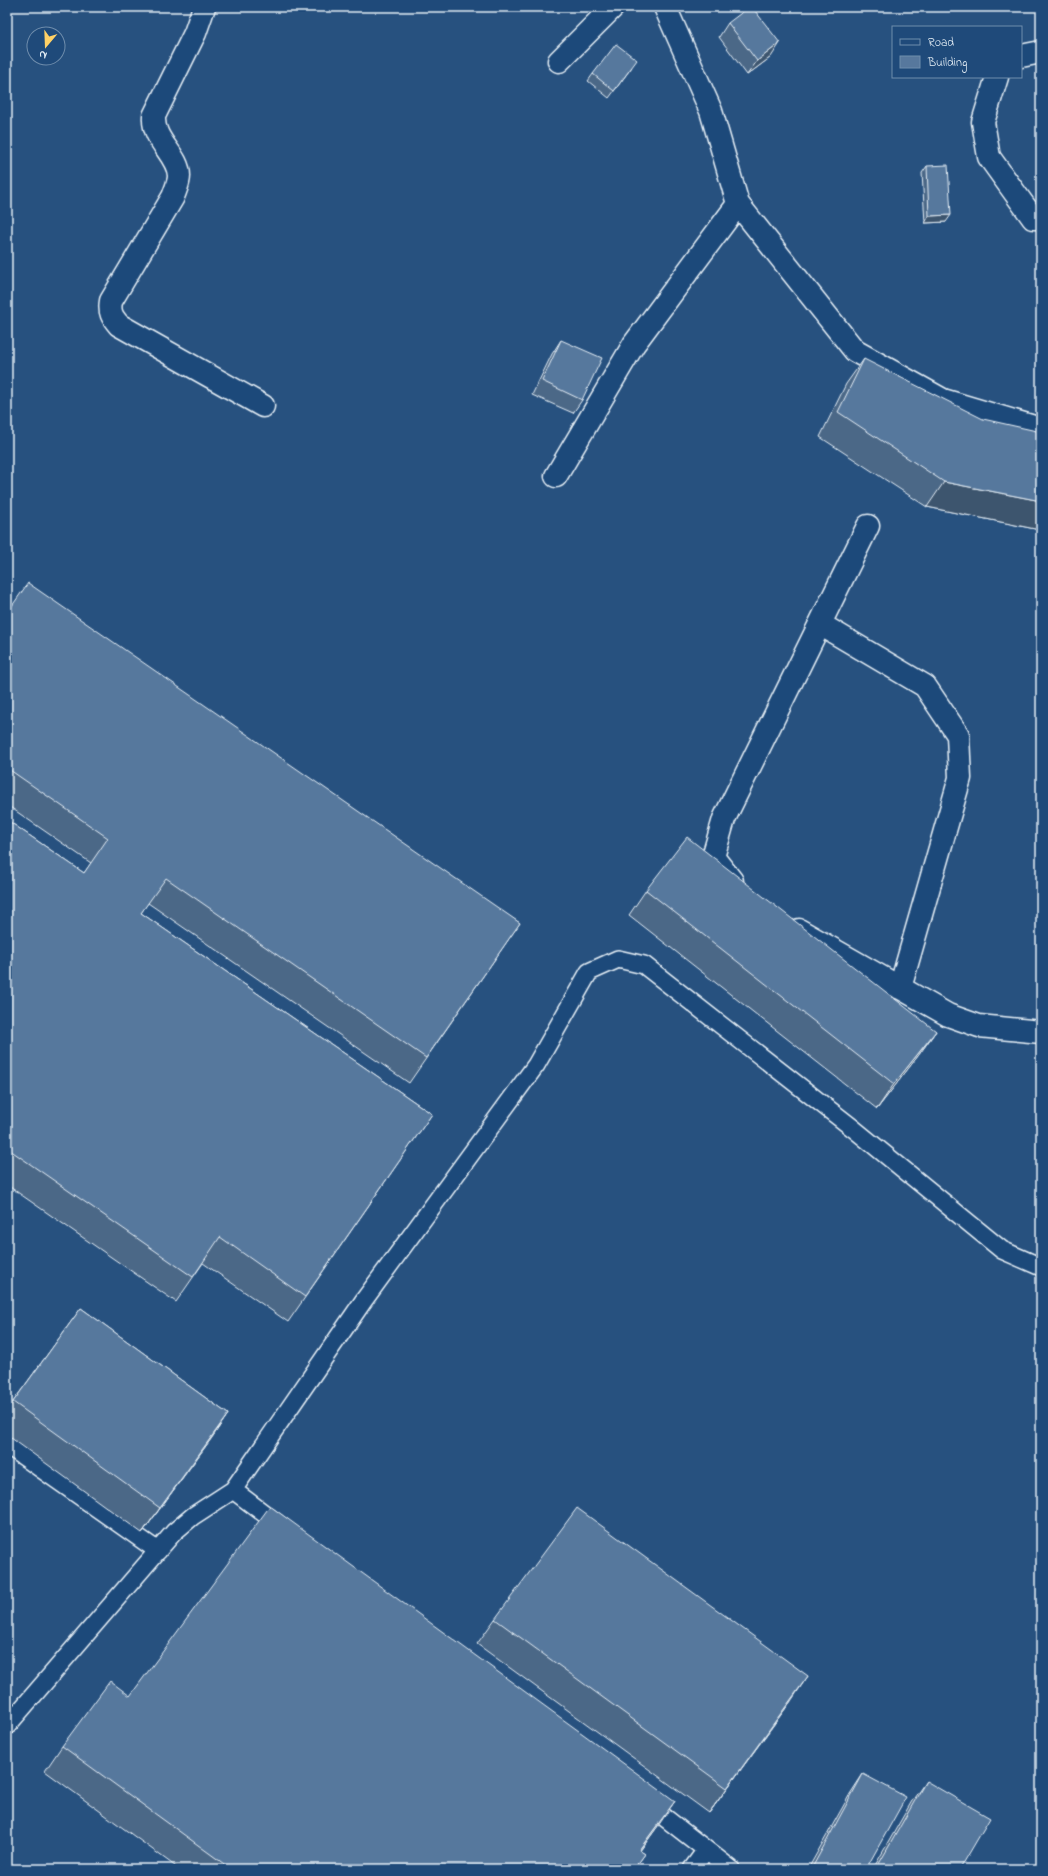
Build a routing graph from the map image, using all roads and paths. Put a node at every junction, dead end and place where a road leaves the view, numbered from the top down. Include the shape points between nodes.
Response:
1 (204, 7) edge
2 (613, 7) edge
3 (665, 7) edge
4 (1041, 52) edge
5 (1022, 56) edge
6 (559, 61) dead end
7 (997, 78) edge
8 (738, 204) junction
9 (1041, 218) edge
10 (263, 406) dead end
11 (1041, 429) edge
12 (556, 476) dead end
13 (868, 526) dead end
14 (820, 624) junction
15 (743, 896) edge
16 (785, 921) edge
17 (900, 988) junction
18 (1041, 1032) edge
19 (1041, 1267) edge
20 (7, 1445) edge
21 (233, 1490) junction
22 (296, 1538) edge
23 (158, 1551) junction
24 (7, 1726) edge
25 (636, 1796) edge
26 (706, 1850) junction
27 (692, 1869) edge
28 (731, 1869) edge

1 - 10 street via 195,33 154,116 157,135 177,168 177,186 173,197 111,301 110,309 119,325
2 - 6 street
3 - 8 street via 711,111
4 - 5 street
7 - 9 street via 983,122 989,157 1033,218
8 - 11 street via 855,351 943,400
8 - 12 street via 634,344
13 - 14 street
14 - 15 street via 724,819 713,857
14 - 17 street via 925,686 958,736 960,778
16 - 17 street
17 - 18 street via 948,1015 979,1026
19 - 21 lane via 1002,1250 854,1129 644,965 618,959 589,972 536,1065 364,1300
20 - 23 lane
21 - 22 lane
21 - 23 lane via 193,1516 174,1532
23 - 24 lane
25 - 26 lane
26 - 27 lane
26 - 28 lane

